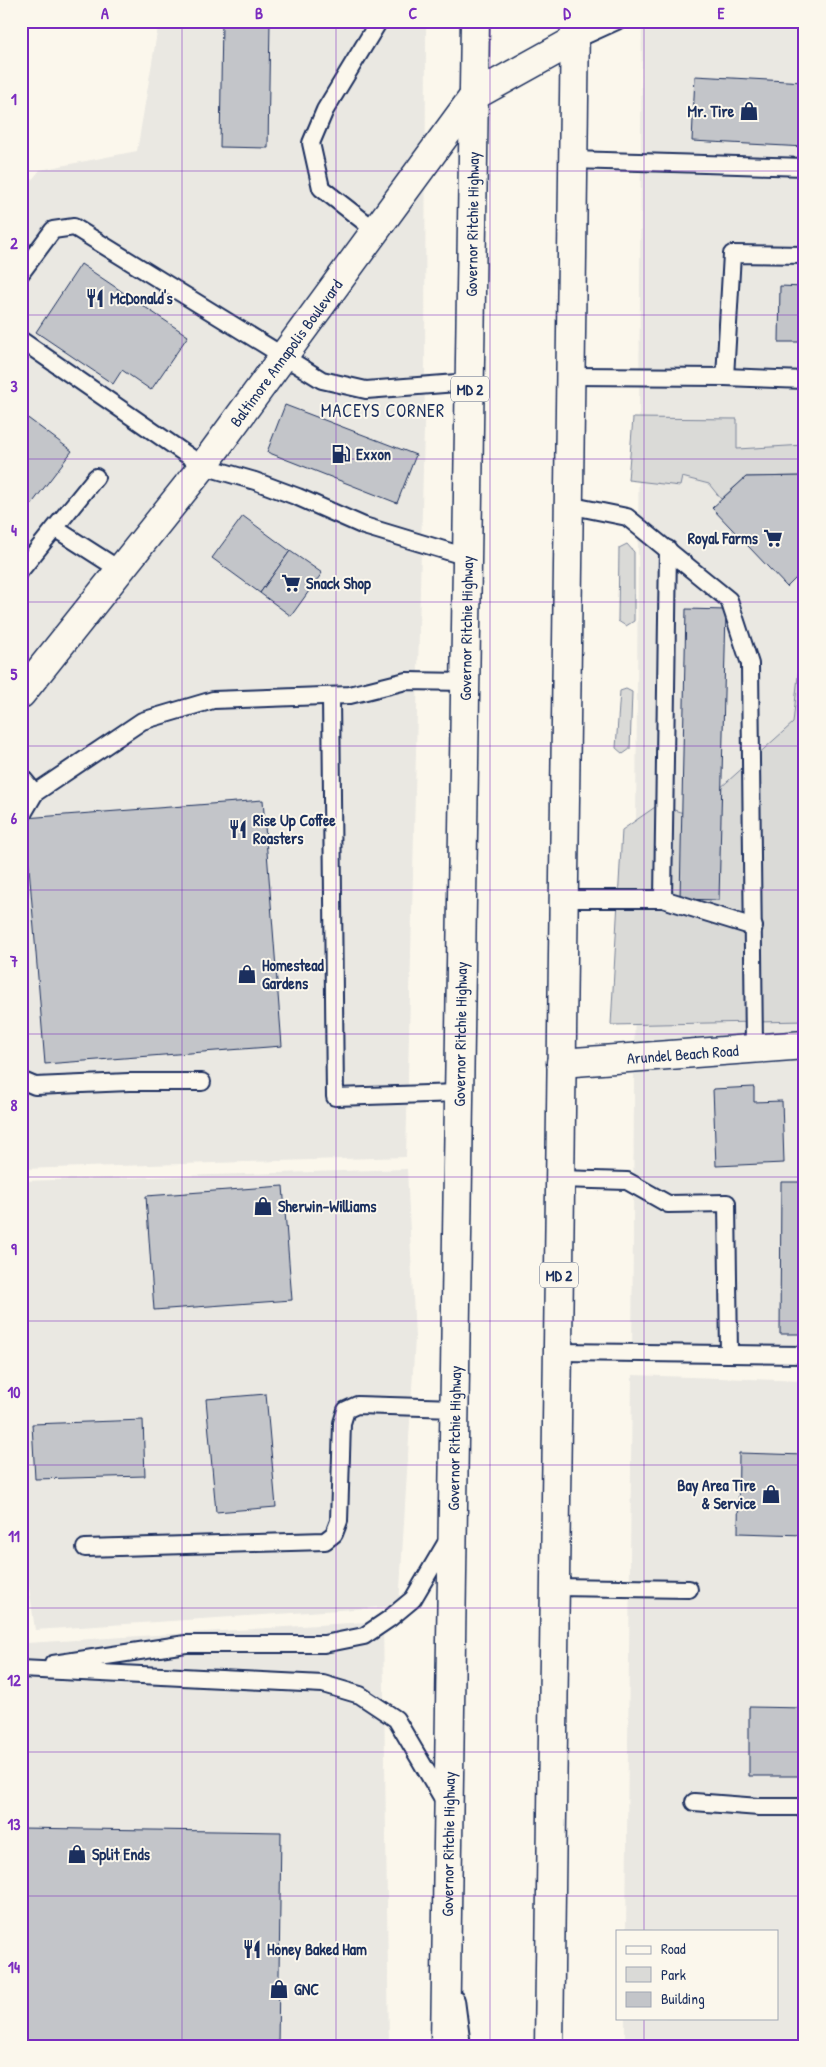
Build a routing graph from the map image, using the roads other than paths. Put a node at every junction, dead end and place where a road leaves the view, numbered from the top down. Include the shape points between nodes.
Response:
1 (378, 21) edge
2 (475, 21) edge
3 (617, 21) edge
4 (575, 31) edge
5 (474, 96) junction
6 (573, 160) junction
7 (805, 167) edge
8 (376, 231) junction
9 (805, 255) edge
10 (21, 272) edge
11 (21, 340) edge
12 (284, 357) junction
13 (570, 376) junction
14 (725, 376) junction
15 (805, 380) edge
16 (470, 382) junction
17 (203, 466) junction
18 (96, 477) dead end
19 (568, 505) junction
20 (56, 529) junction
21 (668, 549) junction
22 (467, 557) junction
23 (21, 570) edge
24 (120, 570) junction
25 (466, 682) junction
26 (21, 694) edge
27 (331, 696) junction
28 (21, 776) edge
29 (36, 793) junction
30 (21, 817) edge
31 (564, 899) junction
32 (663, 899) junction
33 (754, 927) junction
34 (805, 1045) edge
35 (754, 1048) junction
36 (561, 1062) junction
37 (21, 1080) edge
38 (202, 1082) dead end
39 (459, 1093) junction
40 (560, 1179) junction
41 (558, 1352) junction
42 (729, 1354) junction
43 (805, 1355) edge
44 (455, 1408) junction
45 (453, 1532) junction
46 (85, 1548) dead end
47 (555, 1587) junction
48 (690, 1589) dead end
49 (21, 1669) edge
50 (694, 1802) dead end
51 (448, 1807) junction
52 (805, 1807) edge
53 (447, 1926) junction
54 (445, 2046) edge
55 (462, 2046) edge
56 (549, 2046) edge

1 - 8 lane via 326,110 311,143 322,188
2 - 5 main road, Governor Ritchie Highway / MD 2
3 - 4 lane
4 - 5 main road, Baltimore Annapolis Boulevard
4 - 6 main road, MD 2
5 - 8 main road, Baltimore Annapolis Boulevard
5 - 16 main road, Governor Ritchie Highway / MD 2
6 - 7 lane
6 - 13 main road, MD 2
8 - 12 main road, Baltimore Annapolis Boulevard
9 - 14 lane via 732,254
10 - 12 lane via 54,230 74,226
11 - 17 lane
12 - 16 lane via 322,380 366,390
12 - 17 main road, Baltimore Annapolis Boulevard
13 - 14 lane
13 - 19 main road, MD 2
14 - 15 lane
16 - 22 main road, Governor Ritchie Highway / MD 2
17 - 22 lane via 298,497 364,526
17 - 24 main road, Baltimore Annapolis Boulevard
18 - 20 lane
19 - 21 lane via 627,517
19 - 31 main road, MD 2
20 - 23 lane
20 - 24 lane
21 - 32 lane
21 - 33 lane via 729,600 750,664
22 - 25 main road, Governor Ritchie Highway / MD 2
24 - 26 main road, Baltimore Annapolis Boulevard
25 - 27 lane via 406,681 350,695
25 - 39 main road, Governor Ritchie Highway / MD 2
27 - 29 lane via 213,700 142,721
27 - 39 lane via 335,1097
28 - 29 lane
29 - 30 lane
31 - 32 lane
31 - 36 main road, MD 2
32 - 33 lane
33 - 35 lane
34 - 35 main road, Arundel Beach Road
35 - 36 main road, Arundel Beach Road
36 - 40 main road, MD 2
37 - 38 lane via 35,1086
39 - 44 main road, Governor Ritchie Highway / MD 2
40 - 41 main road, MD 2
40 - 42 lane via 626,1181 668,1204 727,1204
41 - 42 lane
41 - 47 main road, MD 2
42 - 43 lane
44 - 45 main road, Governor Ritchie Highway / MD 2
44 - 46 lane via 357,1405 346,1410 342,1423 339,1521 334,1534 325,1541
45 - 49 lane via 413,1598 364,1636 324,1644 186,1644
45 - 51 main road, Governor Ritchie Highway / MD 2
47 - 48 lane
47 - 56 main road, MD 2
49 - 51 lane via 324,1684 360,1695 396,1718
50 - 52 lane
51 - 53 main road, Governor Ritchie Highway / MD 2
53 - 54 main road, Governor Ritchie Highway / MD 2
53 - 55 lane

